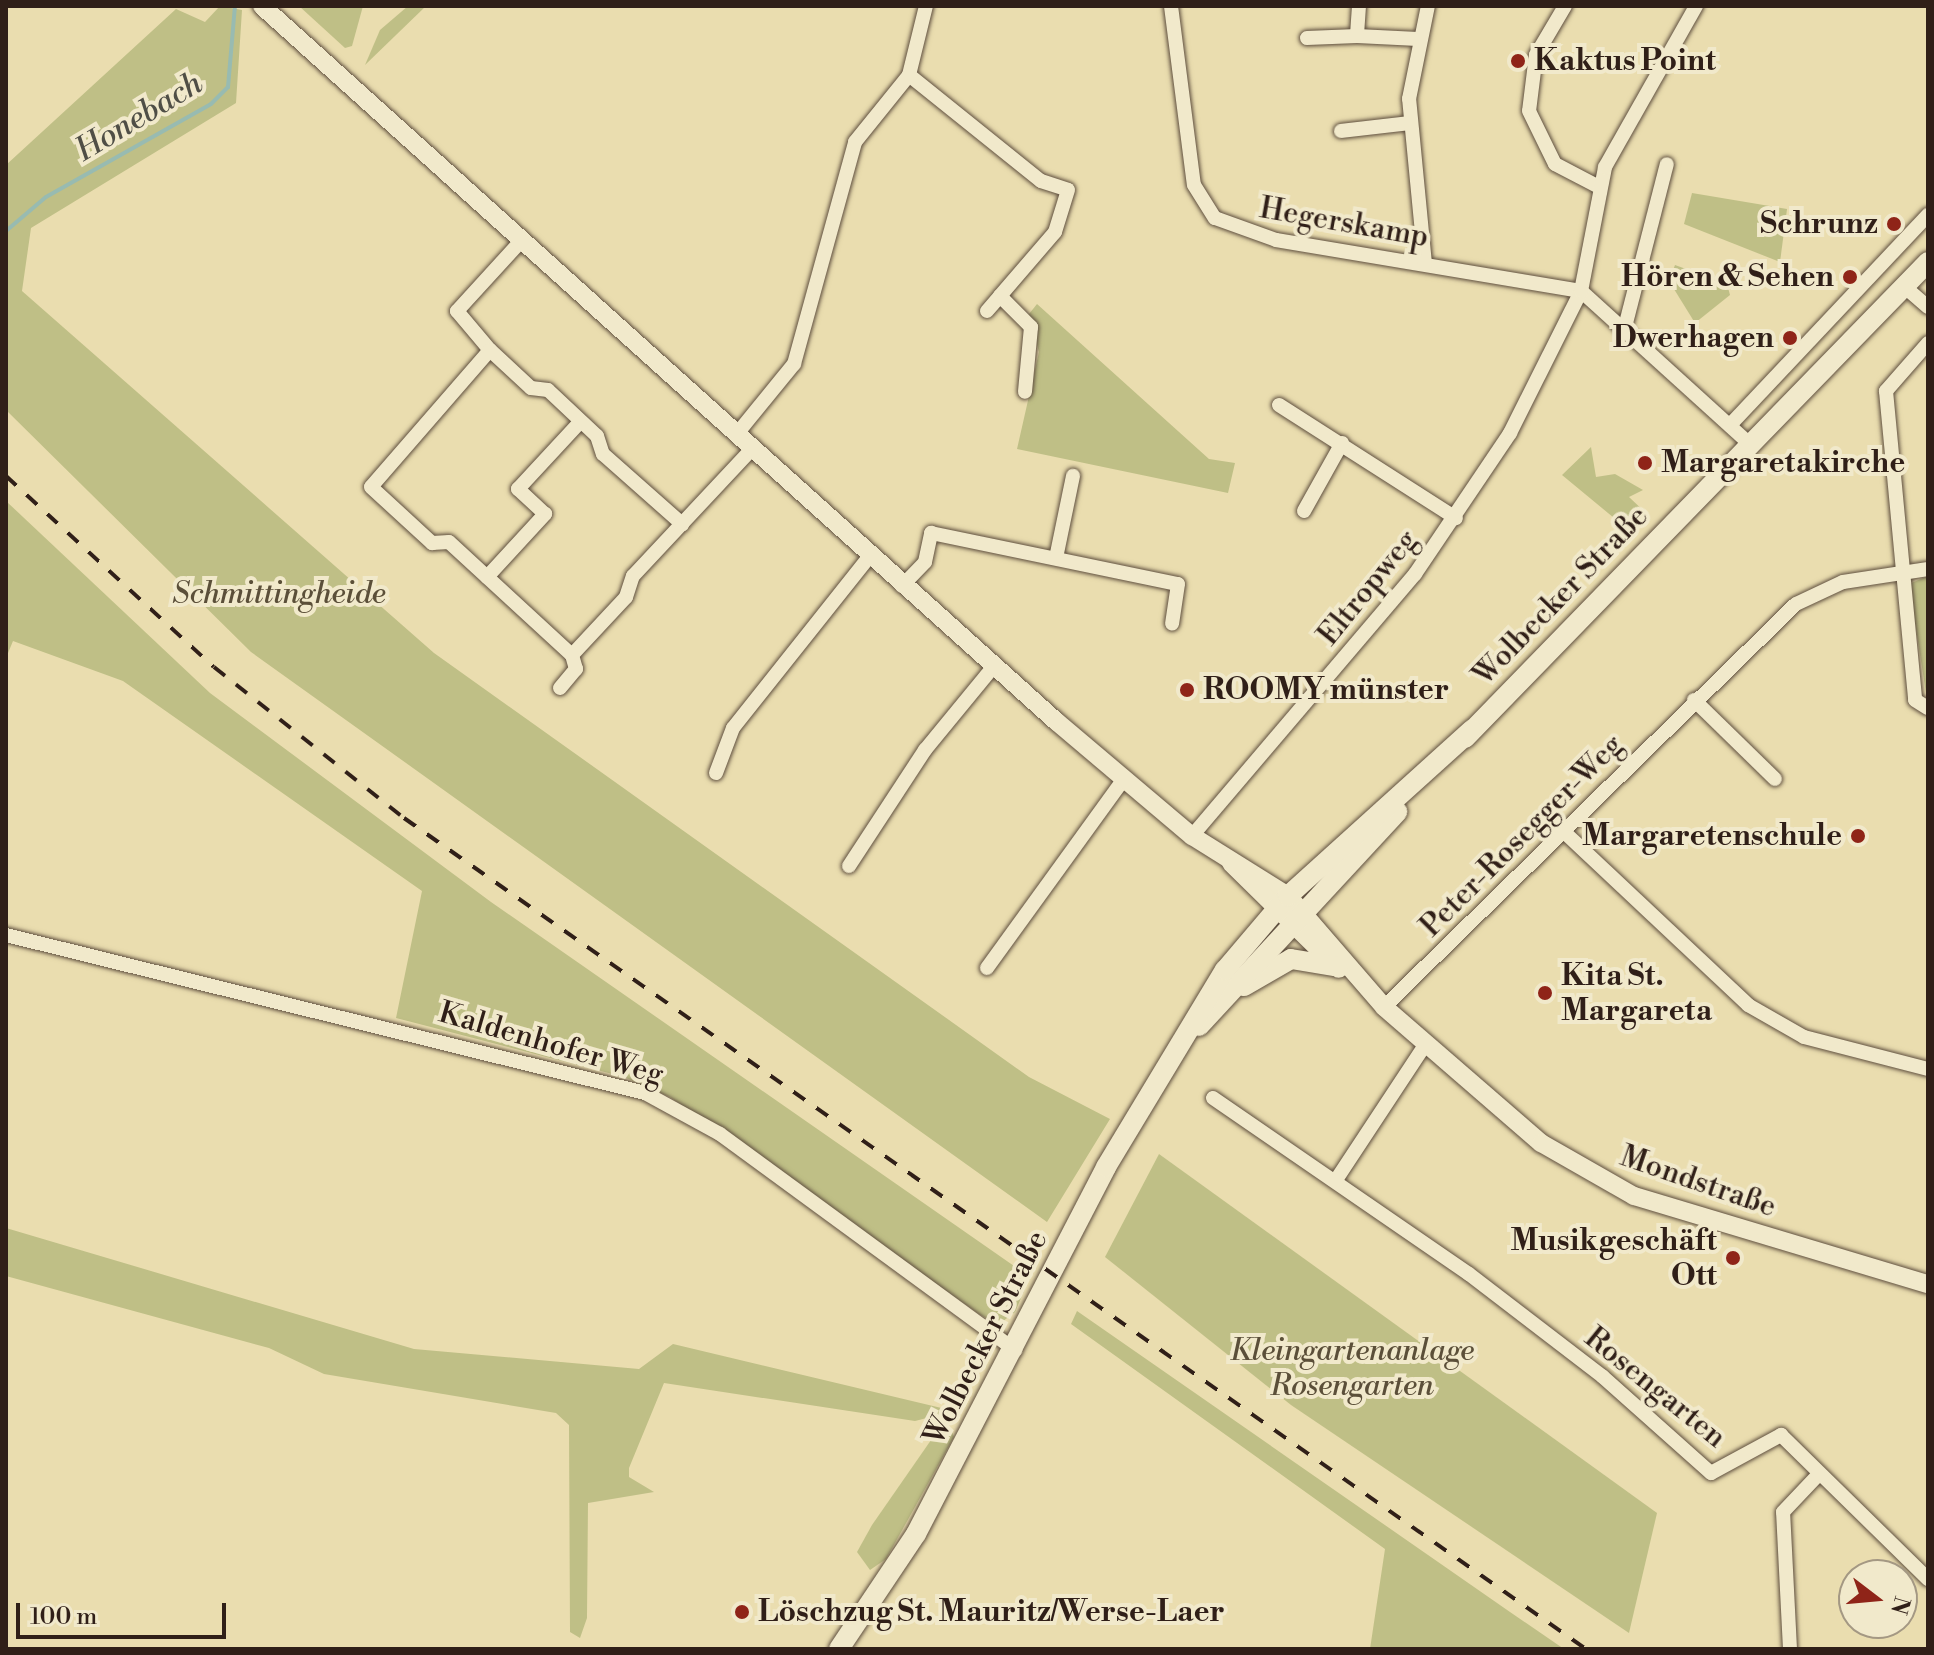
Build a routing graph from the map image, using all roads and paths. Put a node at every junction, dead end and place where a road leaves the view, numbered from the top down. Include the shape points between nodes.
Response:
1 (262, 6) edge
2 (926, 6) edge
3 (1171, 6) edge
4 (1359, 6) edge
5 (1428, 6) edge
6 (1565, 6) edge
7 (1696, 6) edge
8 (1357, 36) junction
9 (1307, 38) dead end
10 (1418, 39) junction
11 (909, 75) junction
12 (1410, 123) junction
13 (1341, 131) dead end
14 (1667, 164) dead end
15 (1599, 187) junction
16 (1928, 215) edge
17 (521, 241) junction
18 (1928, 262) edge
19 (1425, 264) junction
20 (1906, 288) junction
21 (1581, 291) junction
22 (1000, 296) junction
23 (1928, 307) edge
24 (987, 311) dead end
25 (1625, 327) junction
26 (1928, 343) edge
27 (490, 350) junction
28 (1025, 392) dead end
29 (1279, 405) dead end
30 (580, 422) junction
31 (1730, 425) junction
32 (736, 435) junction
33 (1342, 443) junction
34 (1752, 446) junction
35 (752, 449) junction
36 (1073, 476) dead end
37 (1304, 511) dead end
38 (1456, 518) junction
39 (682, 524) junction
40 (869, 557) junction
41 (1056, 558) junction
42 (1928, 569) edge
43 (1905, 570) junction
44 (487, 577) junction
45 (902, 586) junction
46 (1172, 624) dead end
47 (572, 655) junction
48 (994, 666) junction
49 (560, 688) dead end
50 (1694, 700) junction
51 (1928, 708) edge
52 (716, 773) dead end
53 (1124, 779) junction
54 (1775, 779) dead end
55 (1563, 831) junction
56 (1192, 836) junction
57 (849, 866) dead end
58 (1288, 910) junction
59 (6, 935) edge
60 (1334, 966) junction
61 (987, 968) dead end
62 (1367, 990) junction
63 (1219, 1006) junction
64 (1384, 1007) junction
65 (1425, 1045) junction
66 (1176, 1048) junction
67 (1928, 1069) edge
68 (1213, 1098) dead end
69 (1336, 1180) junction
70 (1928, 1284) edge
71 (1015, 1350) junction
72 (1818, 1475) junction
73 (1928, 1579) edge
74 (839, 1649) edge
75 (1790, 1649) edge

1 - 17 street
2 - 11 street
3 - 19 street, Hegerskamp via 1194,185 1215,218 1248,235
4 - 8 street
5 - 10 street
6 - 15 street via 1533,65 1530,120 1555,164
7 - 15 street, Eltropweg
8 - 9 street
8 - 10 street
10 - 12 street
11 - 22 street via 1041,181 1068,190 1055,232
11 - 32 street via 855,142 794,364
12 - 13 street
12 - 19 street
14 - 25 street
15 - 21 street, Eltropweg
16 - 31 street
17 - 27 street via 457,311
17 - 32 street
18 - 20 main road, Wolbecker Straße
19 - 21 street, Hegerskamp
20 - 23 street
20 - 34 main road, Wolbecker Straße
21 - 25 street, Hegerskamp
21 - 38 street, Eltropweg via 1510,433
22 - 24 street
22 - 28 street via 1031,327
25 - 31 street, Hegerskamp
26 - 43 street via 1886,391
27 - 30 street
27 - 44 street via 371,487 432,543 449,542
29 - 33 street, Eltropweg
30 - 39 street via 603,454
30 - 44 street via 518,489 545,514
31 - 34 street, Hegerskamp
32 - 35 street
33 - 37 street
33 - 38 street, Eltropweg
34 - 58 main road, Wolbecker Straße
35 - 39 street
35 - 40 street
36 - 41 street
38 - 56 street, Eltropweg
39 - 47 street
40 - 45 street
40 - 52 street via 741,715
41 - 45 street via 931,533 925,562
41 - 46 street via 1178,584
42 - 43 street, Peter-Rosegger-Weg
43 - 50 street, Peter-Rosegger-Weg via 1843,582 1796,604
43 - 51 street via 1915,700
44 - 47 street
45 - 48 street
47 - 49 street via 576,669
48 - 53 street
48 - 57 street via 925,750
50 - 54 street
50 - 55 street, Peter-Rosegger-Weg
53 - 56 street
53 - 61 street
55 - 64 street, Peter-Rosegger-Weg
55 - 67 street via 1748,1005 1804,1037
56 - 58 street
58 - 60 street, Mondstraße
58 - 62 street, Mondstraße
58 - 63 main road, Wolbecker Straße
58 - 66 main road, Wolbecker Straße via 1225,970
59 - 71 street, Kaldenhofer Weg via 645,1093 720,1134
60 - 62 street, Mondstraße
60 - 63 main road via 1283,961
62 - 64 street, Mondstraße
63 - 66 main road, Wolbecker Straße
64 - 65 street, Mondstraße
65 - 69 street
65 - 70 street, Mondstraße via 1541,1143 1634,1196
66 - 71 main road, Wolbecker Straße via 1106,1167
68 - 69 street, Rosengarten
69 - 72 street, Rosengarten via 1602,1376 1711,1473 1781,1435
71 - 74 main road, Wolbecker Straße via 916,1534
72 - 73 street, Rosengarten
72 - 75 street via 1783,1512

